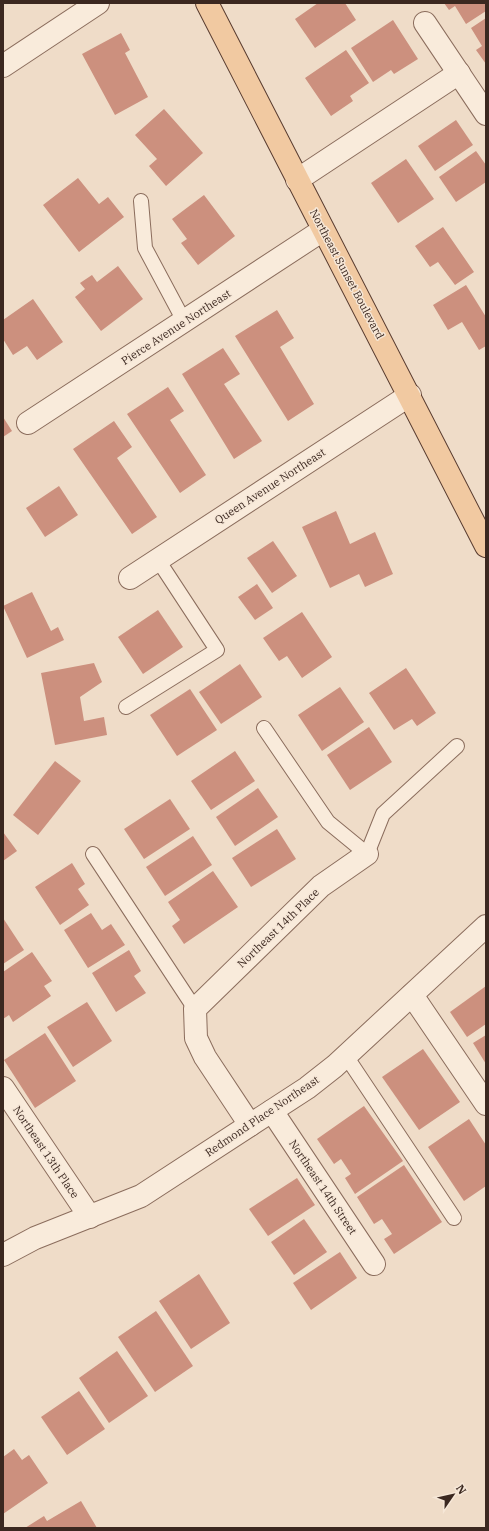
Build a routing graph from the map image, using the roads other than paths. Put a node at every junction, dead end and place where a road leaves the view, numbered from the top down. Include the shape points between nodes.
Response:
1 (98, 3) edge
2 (207, 3) edge
3 (425, 23) dead end
4 (3, 66) edge
5 (459, 73) junction
6 (486, 114) edge
7 (298, 180) junction
8 (141, 201) dead end
9 (323, 230) junction
10 (184, 321) junction
11 (410, 395) junction
12 (28, 423) dead end
13 (486, 546) edge
14 (158, 560) junction
15 (130, 578) dead end
16 (126, 707) dead end
17 (264, 728) dead end
18 (457, 746) dead end
19 (94, 854) dead end
20 (367, 854) junction
21 (486, 926) edge
22 (412, 995) junction
23 (195, 1009) junction
24 (346, 1056) junction
25 (3, 1088) edge
26 (486, 1104) edge
27 (272, 1111) junction
28 (250, 1126) junction
29 (90, 1217) junction
30 (454, 1218) dead end
31 (3, 1255) edge
32 (374, 1264) dead end

1 - 4 street
2 - 7 main road, Northeast Sunset Boulevard
3 - 5 street
5 - 6 street
5 - 7 street
7 - 9 main road, Northeast Sunset Boulevard
8 - 10 lane via 145,248
9 - 10 street, Pierce Avenue Northeast
9 - 11 main road, Northeast Sunset Boulevard
10 - 12 street, Pierce Avenue Northeast
11 - 13 main road, Northeast Sunset Boulevard
11 - 14 street, Queen Avenue Northeast
14 - 15 street, Queen Avenue Northeast
14 - 16 lane via 216,650
17 - 20 lane via 328,822
18 - 20 lane via 383,814
19 - 23 lane
20 - 23 street, Northeast 14th Place via 321,886
21 - 22 street, Redmond Place Northeast
22 - 24 street, Redmond Place Northeast
22 - 26 street
23 - 28 street via 196,1038 205,1057
24 - 27 street, Redmond Place Northeast via 307,1088
24 - 30 lane
25 - 29 street, Northeast 13th Place
27 - 28 street, Redmond Place Northeast
27 - 32 street, Northeast 14th Street
28 - 29 street, Redmond Place Northeast via 141,1196
29 - 31 street, Redmond Place Northeast via 35,1238

